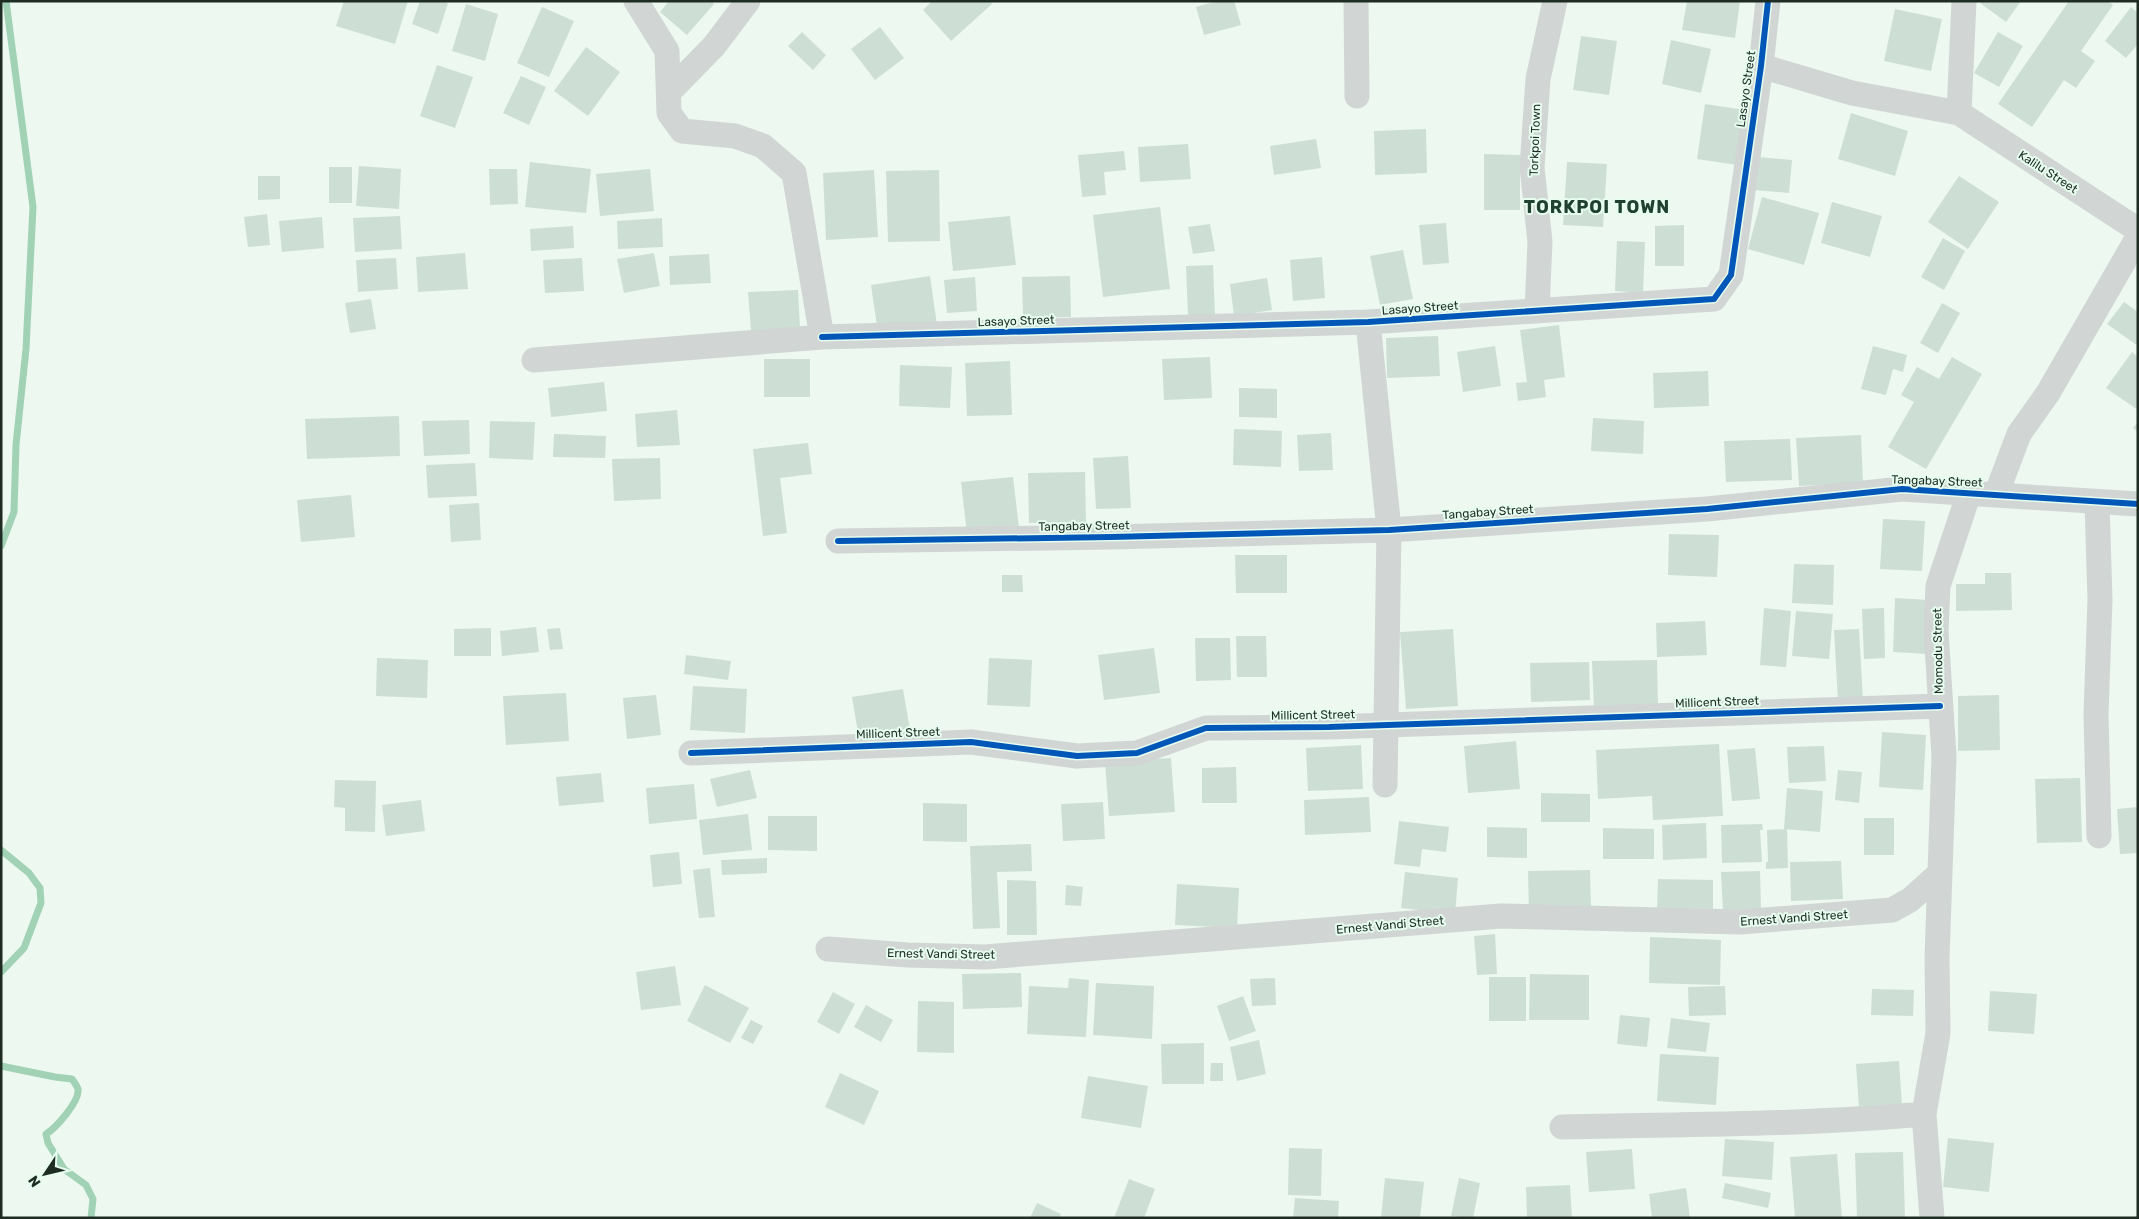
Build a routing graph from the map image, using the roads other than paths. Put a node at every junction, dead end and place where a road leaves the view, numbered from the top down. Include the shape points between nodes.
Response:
1 (636, 1) edge
2 (748, 1) edge
3 (1356, 1) edge
4 (1555, 1) edge
5 (1768, 1) edge
6 (1964, 1) edge
7 (1761, 66) junction
8 (669, 92) junction
9 (1357, 96) dead end
10 (1959, 113) junction
11 (2138, 230) edge
12 (2138, 237) edge
13 (1537, 310) junction
14 (1368, 322) junction
15 (822, 337) junction
16 (534, 360) dead end
17 (1969, 493) junction
18 (1996, 495) junction
19 (2096, 502) junction
20 (2138, 504) edge
21 (1389, 530) junction
22 (838, 541) dead end
23 (1940, 706) junction
24 (1386, 724) junction
25 (691, 752) dead end
26 (1385, 785) dead end
27 (2099, 836) dead end
28 (1940, 873) junction
29 (828, 949) dead end
30 (1924, 1114) junction
31 (1562, 1126) dead end
32 (1932, 1218) edge

1 - 8 street via 667,51
2 - 8 street via 714,46
3 - 9 street
4 - 13 street, Torkpoi Town via 1538,79 1532,166 1540,242
5 - 7 street, Lasayo Street
6 - 10 street
7 - 10 street via 1852,93
7 - 13 street, Lasayo Street via 1731,275 1714,299
8 - 15 street via 669,113 682,131 735,136 763,146 794,173
10 - 11 street, Kalilu Street
12 - 18 street via 2048,393 2019,434
13 - 14 street, Lasayo Street
14 - 15 street, Lasayo Street
14 - 21 street
15 - 16 street, Lasayo Street
17 - 18 street, Tangabay Street
17 - 21 street, Tangabay Street via 1902,489 1707,509
17 - 23 street, Momodu Street via 1938,586 1936,631
18 - 19 street, Tangabay Street
19 - 20 street, Tangabay Street
19 - 27 street via 2100,600 2096,714
21 - 22 street, Tangabay Street
21 - 24 street
23 - 24 street, Millicent Street
23 - 28 street, Momodu Street via 1944,756
24 - 25 street, Millicent Street via 1206,728 1137,753 1077,756 970,742
24 - 26 street
28 - 29 street, Ernest Vandi Street via 1910,900 1892,910 1740,922 1501,916 984,957
28 - 30 street, Momodu Street via 1938,1033
30 - 31 street via 1758,1123
30 - 32 street, Momodu Street

